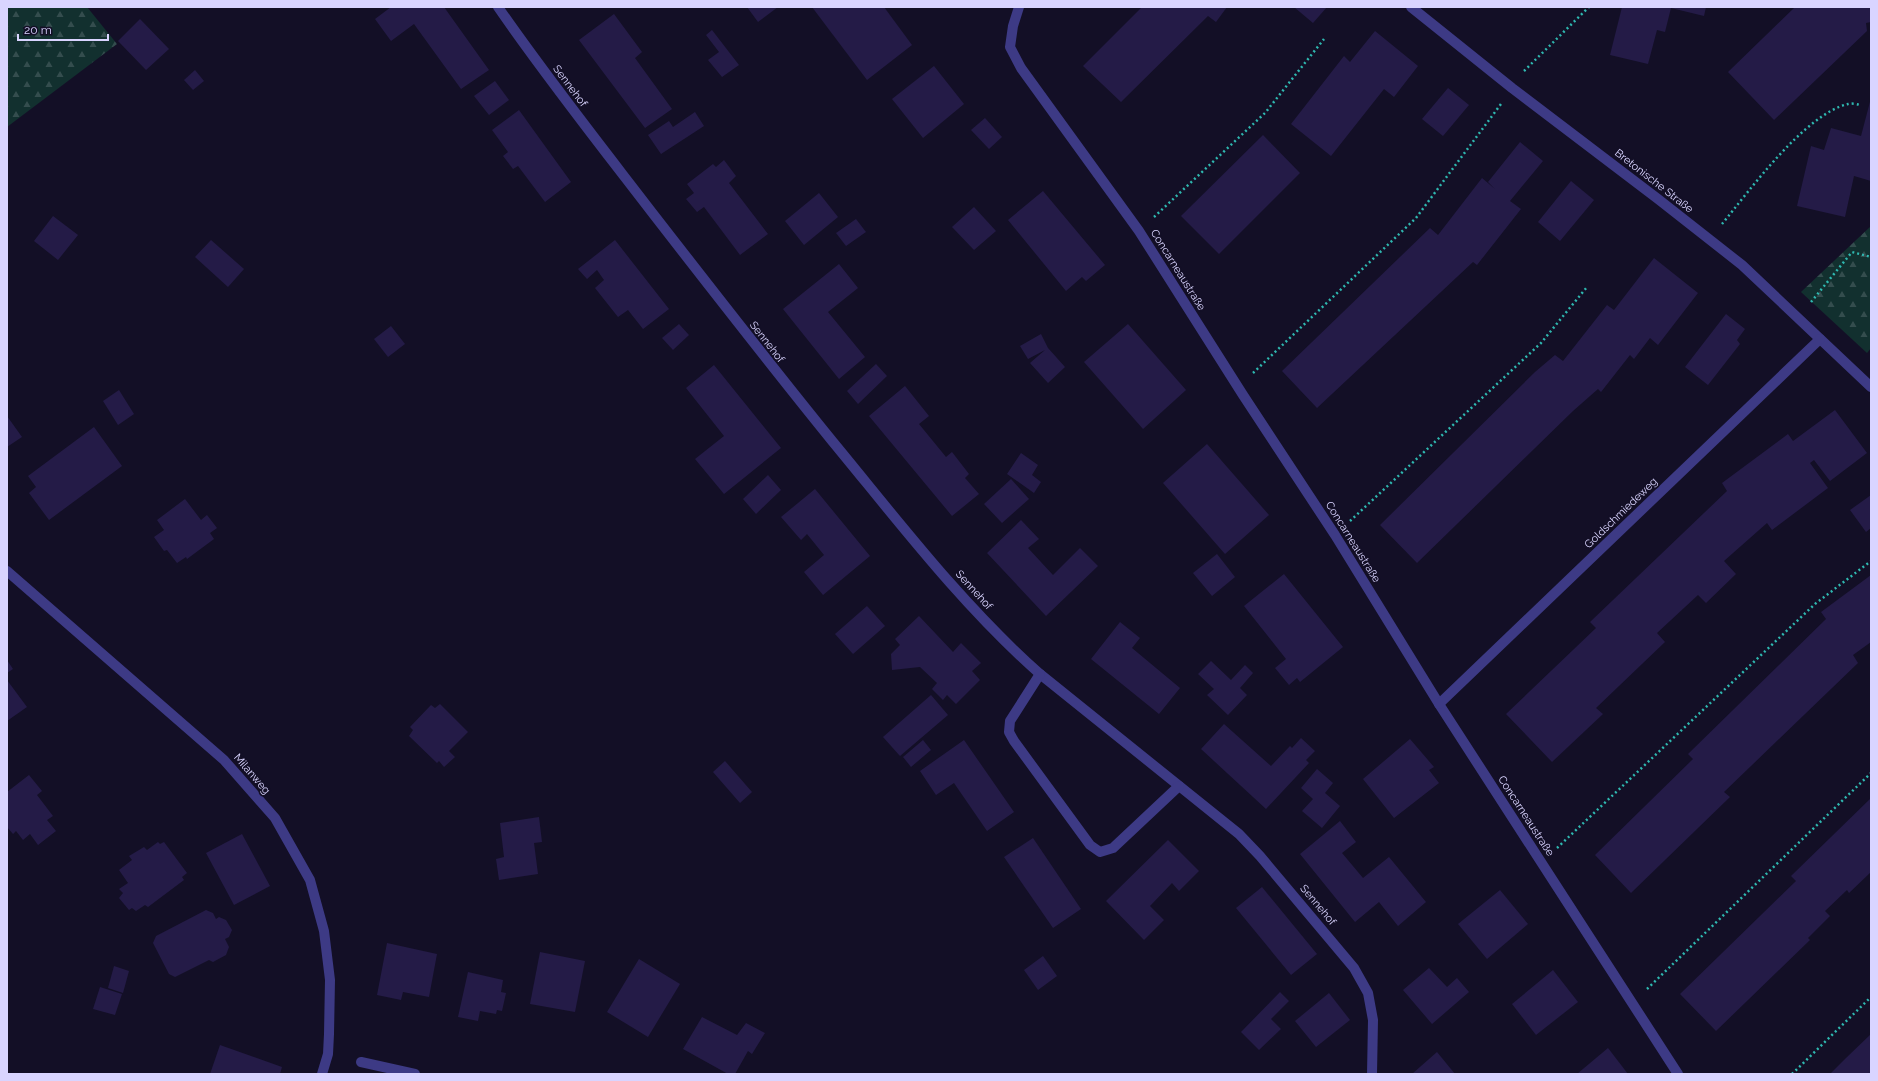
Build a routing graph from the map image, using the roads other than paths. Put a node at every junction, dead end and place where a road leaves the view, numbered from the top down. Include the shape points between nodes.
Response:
1 (498, 7) edge
2 (1019, 7) edge
3 (1411, 7) edge
4 (1820, 339) junction
5 (1871, 387) edge
6 (7, 571) edge
7 (1040, 674) junction
8 (1439, 704) junction
9 (1179, 786) junction
10 (361, 1062) dead end
11 (322, 1074) edge
12 (415, 1074) edge
13 (1372, 1074) edge
14 (1678, 1074) edge

1 - 7 street, Sennehof via 580,119 773,369 927,556 973,608
2 - 8 street, Concarneaustraße via 1010,47 1021,68 1139,230 1238,387 1336,535
3 - 4 street, Bretonische Straße via 1742,265
4 - 5 street, Bretonische Straße
4 - 8 street, Goldschmiedeweg
6 - 11 street, Milanweg via 224,760 275,818 310,880 324,931 330,980 330,1034
7 - 9 street, Sennehof
7 - 9 street via 1010,721 1009,732 1090,845 1100,852 1113,848
8 - 14 street, Concarneaustraße
9 - 13 street, Sennehof via 1239,834 1354,968 1368,993 1373,1020
10 - 12 street

